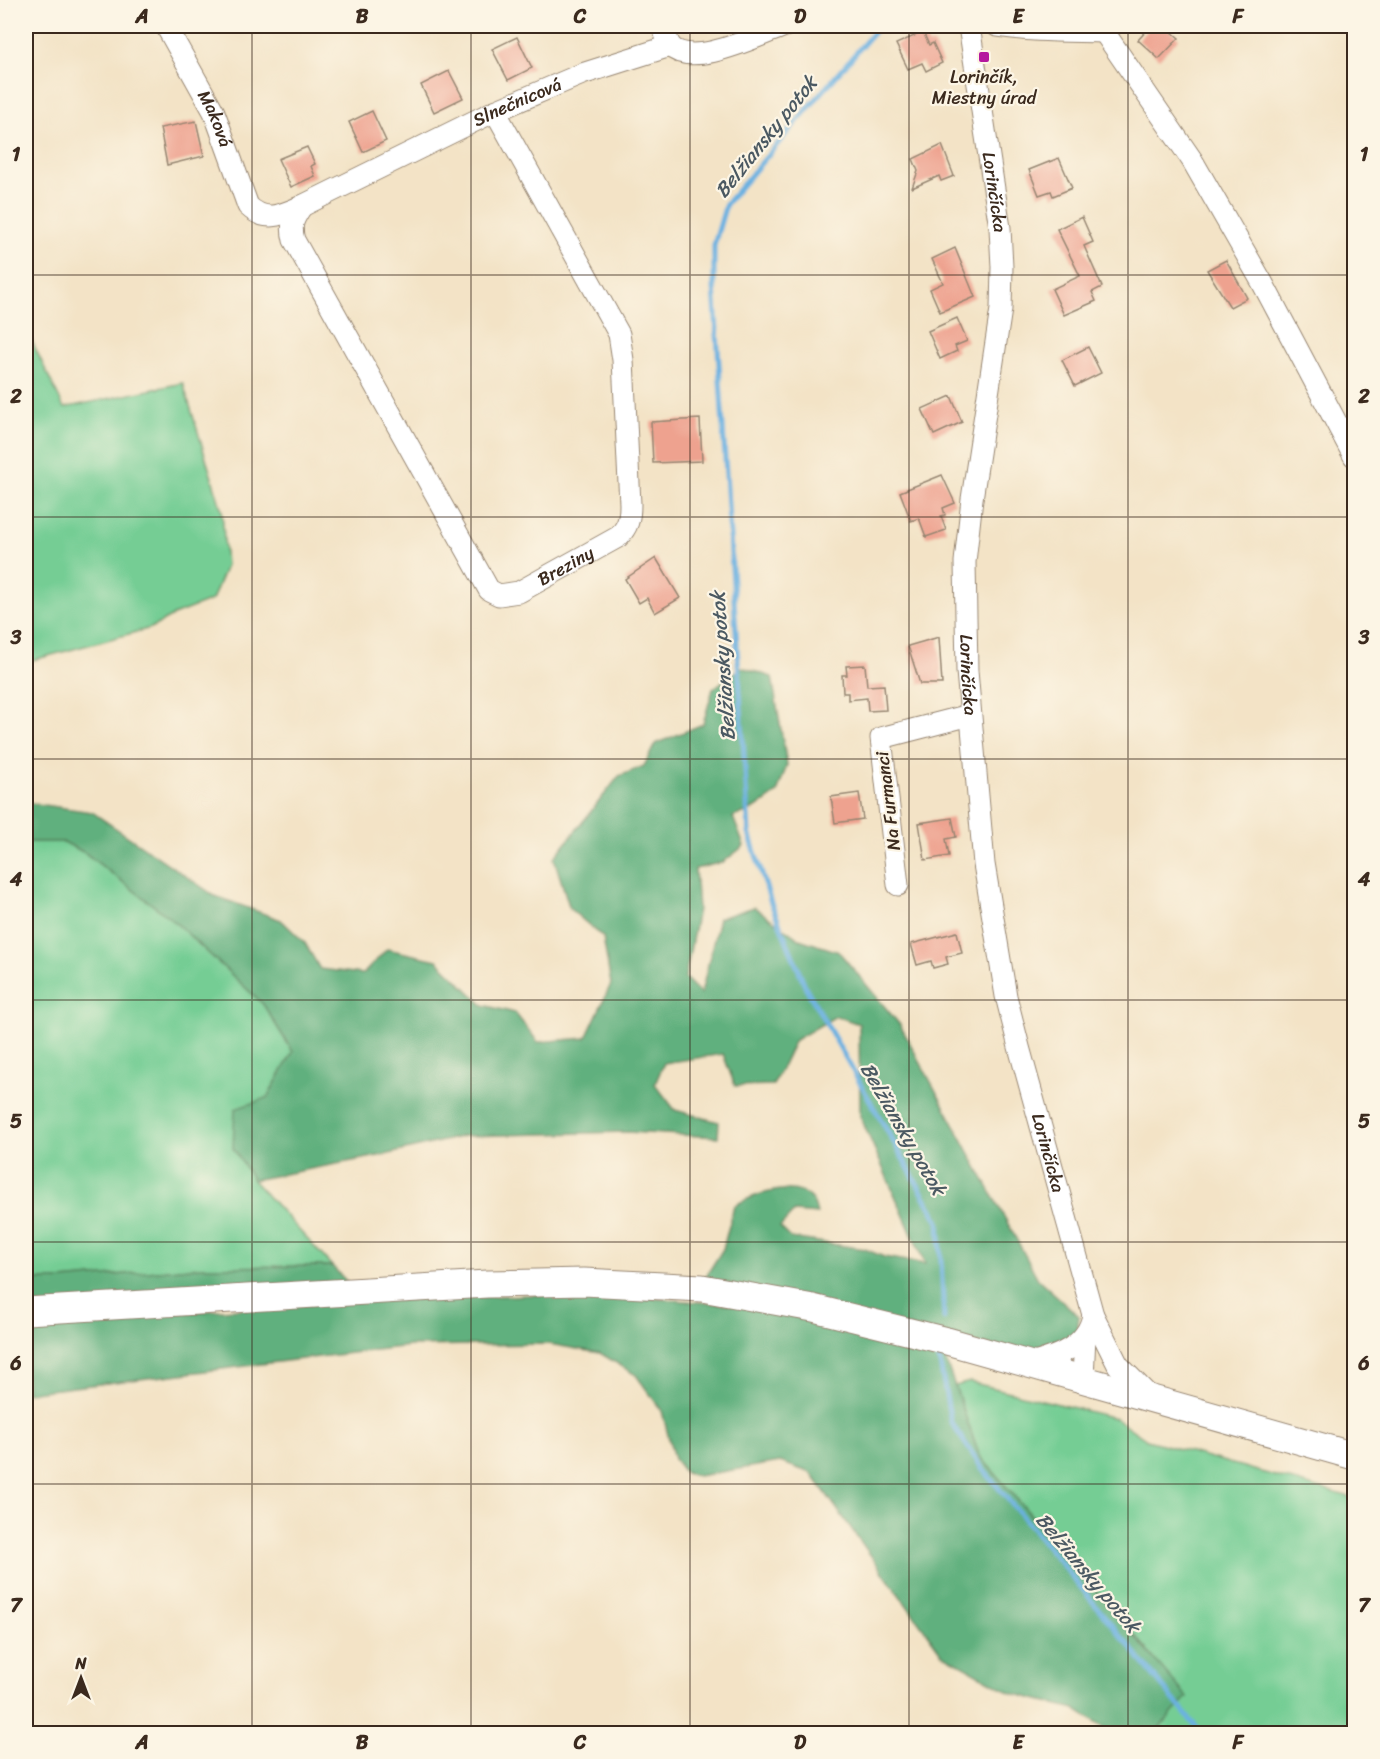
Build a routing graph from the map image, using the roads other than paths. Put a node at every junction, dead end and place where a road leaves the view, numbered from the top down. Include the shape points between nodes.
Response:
1 (166, 26) edge
2 (662, 26) edge
3 (786, 26) edge
4 (969, 26) edge
5 (997, 26) edge
6 (1107, 29) edge
7 (670, 46) junction
8 (495, 111) junction
9 (302, 206) junction
10 (257, 215) joint
11 (1353, 453) edge
12 (970, 715) junction
13 (898, 885) dead end
14 (26, 1311) edge
15 (1093, 1315) junction
16 (1086, 1335) junction
17 (1107, 1347) junction
18 (1030, 1364) junction
19 (1090, 1381) junction
20 (1153, 1399) junction
21 (1354, 1456) edge

1 - 10 street, Maková via 214,112 248,206
2 - 7 street
3 - 7 street via 696,56 676,53
4 - 12 street, Lorinčícka via 1000,228 1002,267 1001,309 965,562
5 - 6 street via 1024,30
6 - 11 street via 1198,169
7 - 8 street, Slnečnicová via 582,74
8 - 9 street, Slnečnicová
8 - 9 street, Breziny via 619,334 623,360 630,504 626,529 519,592 499,595 489,590 294,240 293,218
9 - 10 street, Slnečnicová via 268,218
12 - 13 street, Na Furmanci via 881,738
12 - 15 street, Lorinčícka via 984,864 1006,996
14 - 18 main road via 487,1284 645,1284 760,1296
15 - 16 street
15 - 17 street, Lorinčícka
16 - 18 street via 1062,1353
16 - 19 street
17 - 19 street via 1105,1365
17 - 20 street, Lorinčícka via 1127,1377
18 - 19 main road
19 - 20 main road
20 - 21 main road

